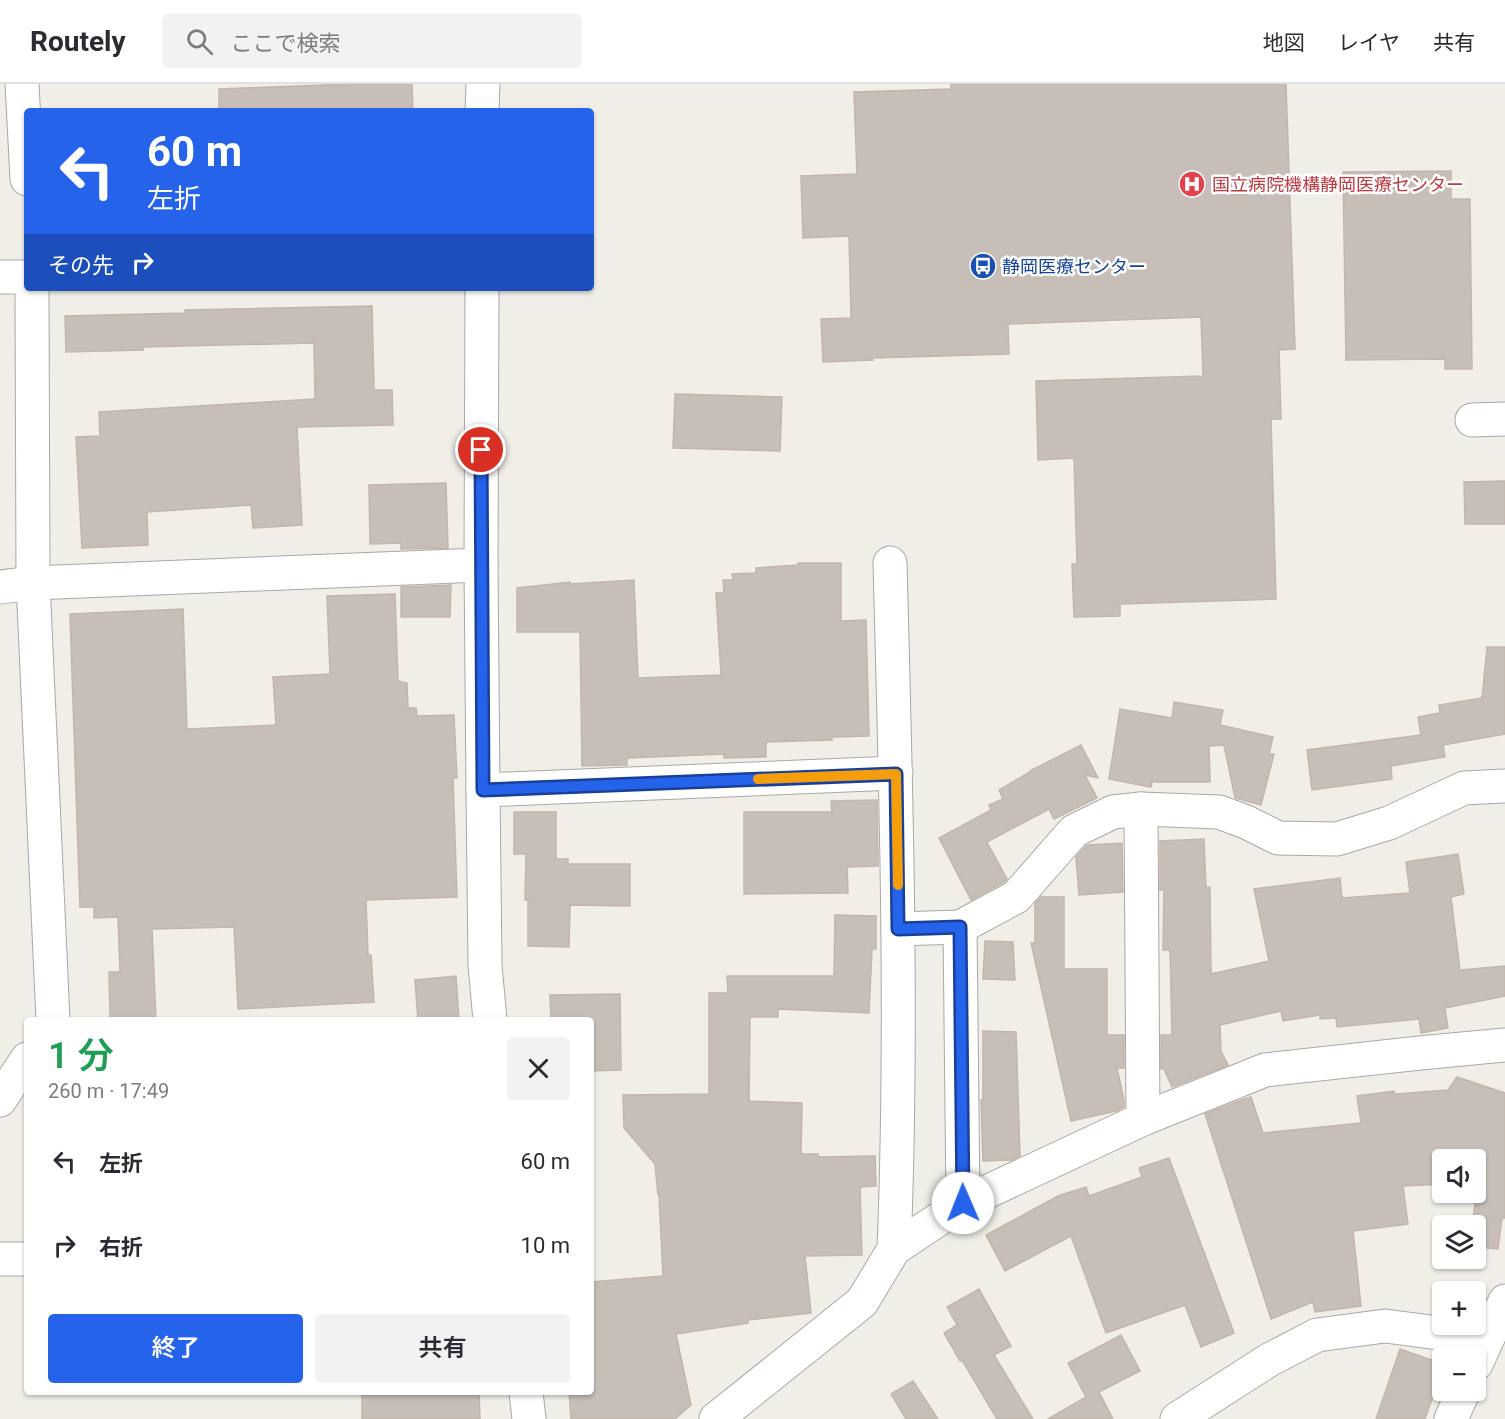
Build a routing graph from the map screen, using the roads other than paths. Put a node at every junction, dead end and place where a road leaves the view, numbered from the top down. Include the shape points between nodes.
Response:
1 (22, 84) edge
2 (483, 84) edge
3 (482, 108) edge
4 (24, 122) edge
5 (0, 277) edge
6 (24, 277) edge
7 (32, 291) edge
8 (482, 291) edge
9 (1505, 419) edge
10 (1472, 420) dead end
11 (890, 563) dead end
12 (481, 565) junction
13 (33, 583) junction
14 (0, 587) edge
15 (896, 774) junction
16 (1505, 786) edge
17 (483, 790) junction
18 (1141, 809) junction
19 (960, 927) junction
20 (898, 929) junction
21 (53, 1017) edge
22 (490, 1017) edge
23 (1505, 1045) edge
24 (24, 1064) edge
25 (0, 1100) edge
26 (1143, 1119) junction
27 (963, 1203) junction
28 (894, 1249) junction
29 (0, 1259) edge
30 (24, 1259) edge
31 (1505, 1301) edge
32 (1464, 1347) edge
33 (1474, 1347) edge
34 (526, 1395) edge
35 (1459, 1401) edge
36 (529, 1419) edge
37 (716, 1419) edge
38 (1177, 1419) edge
39 (1451, 1419) edge

1 - 4 street
2 - 3 street
5 - 6 street
7 - 13 street
8 - 12 street
9 - 10 street
11 - 15 street
12 - 13 street
12 - 17 street
13 - 14 street
13 - 21 street
15 - 17 street
15 - 20 street
16 - 18 street via 1464,788 1389,823 1337,839 1278,838 1219,812
17 - 22 street via 485,965
18 - 19 street via 1113,812 1074,831 1016,897
18 - 26 street
19 - 20 street
19 - 27 street
20 - 28 street
23 - 26 street via 1265,1071
24 - 25 street
26 - 27 street
27 - 28 street
28 - 37 street via 862,1302
29 - 30 street
31 - 33 street
32 - 38 street via 1446,1334 1384,1326 1317,1335 1269,1360
34 - 36 street
35 - 39 street

